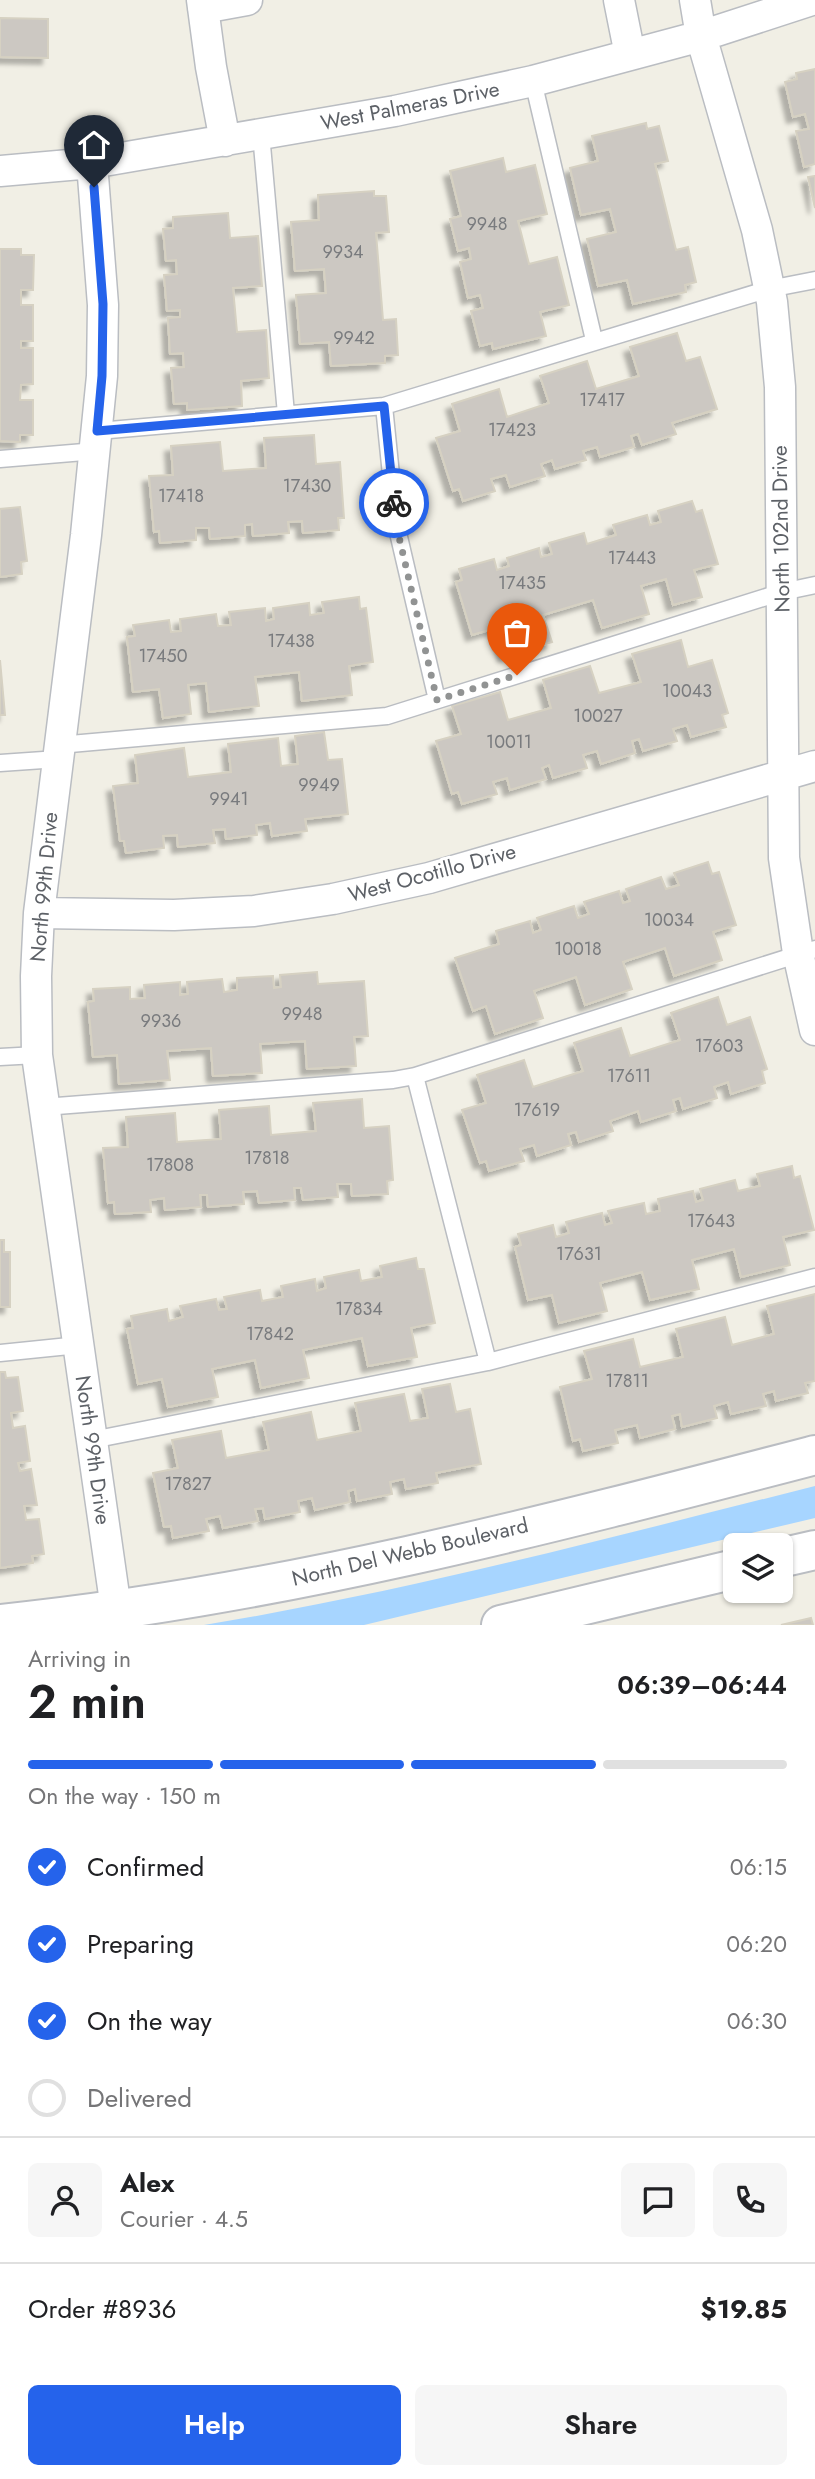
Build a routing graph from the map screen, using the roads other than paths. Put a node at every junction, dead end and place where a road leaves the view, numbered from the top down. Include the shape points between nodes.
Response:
1 (247, 0) edge
2 (619, 0) edge
3 (695, 0) edge
4 (812, 0) edge
5 (202, 4) edge
6 (701, 36) junction
7 (630, 55) junction
8 (533, 81) junction
9 (261, 134) junction
10 (225, 141) junction
11 (92, 163) junction
12 (0, 171) edge
13 (815, 280) edge
14 (769, 289) junction
15 (594, 340) junction
16 (384, 406) junction
17 (286, 414) junction
18 (97, 441) junction
19 (0, 459) edge
20 (815, 586) edge
21 (782, 592) junction
22 (437, 700) junction
23 (59, 752) junction
24 (0, 763) edge
25 (815, 766) edge
26 (784, 775) junction
27 (39, 913) junction
28 (807, 951) edge
29 (815, 1030) edge
30 (37, 1055) junction
31 (0, 1057) edge
32 (415, 1076) junction
33 (44, 1107) junction
34 (815, 1277) edge
35 (79, 1345) junction
36 (0, 1353) edge
37 (488, 1362) junction
38 (92, 1440) junction
39 (815, 1455) edge
40 (815, 1550) edge
41 (793, 1556) edge
42 (723, 1572) edge
43 (116, 1609) junction
44 (0, 1624) edge
45 (500, 1625) edge

1 - 5 street
2 - 7 street
3 - 6 street, North 102nd Drive
4 - 6 street, West Palmeras Drive
5 - 10 street
6 - 7 street, West Palmeras Drive
6 - 14 street, North 102nd Drive via 757,230
7 - 8 street, West Palmeras Drive
8 - 9 street, West Palmeras Drive
8 - 15 lane
9 - 10 street, West Palmeras Drive
9 - 17 lane
10 - 11 street, West Palmeras Drive
11 - 12 street, West Palmeras Drive
11 - 18 street, North 99th Drive via 103,304
13 - 14 lane
14 - 15 lane
14 - 21 street, North 102nd Drive via 780,387
15 - 16 lane
16 - 17 lane
16 - 22 lane via 396,524
17 - 18 lane
18 - 19 lane
18 - 23 street, North 99th Drive
20 - 21 lane
21 - 22 lane
21 - 26 street, North 102nd Drive
22 - 23 lane via 387,716
23 - 24 lane
23 - 27 street, North 99th Drive
25 - 26 street, West Ocotillo Drive
26 - 27 street, West Ocotillo Drive via 429,878 333,899 254,911 174,915
26 - 28 street, North 102nd Drive via 784,858
27 - 30 street, North 99th Drive
28 - 29 street, North 102nd Drive
28 - 32 lane
30 - 31 lane
30 - 33 street, North 99th Drive
32 - 33 lane
32 - 37 lane
33 - 35 street, North 99th Drive
34 - 37 lane
35 - 36 lane
35 - 38 street, North 99th Drive
37 - 38 lane
38 - 43 street, North 99th Drive
39 - 43 street, North Del Webb Boulevard via 389,1559
40 - 41 street
42 - 45 street
43 - 44 street, North Del Webb Boulevard

